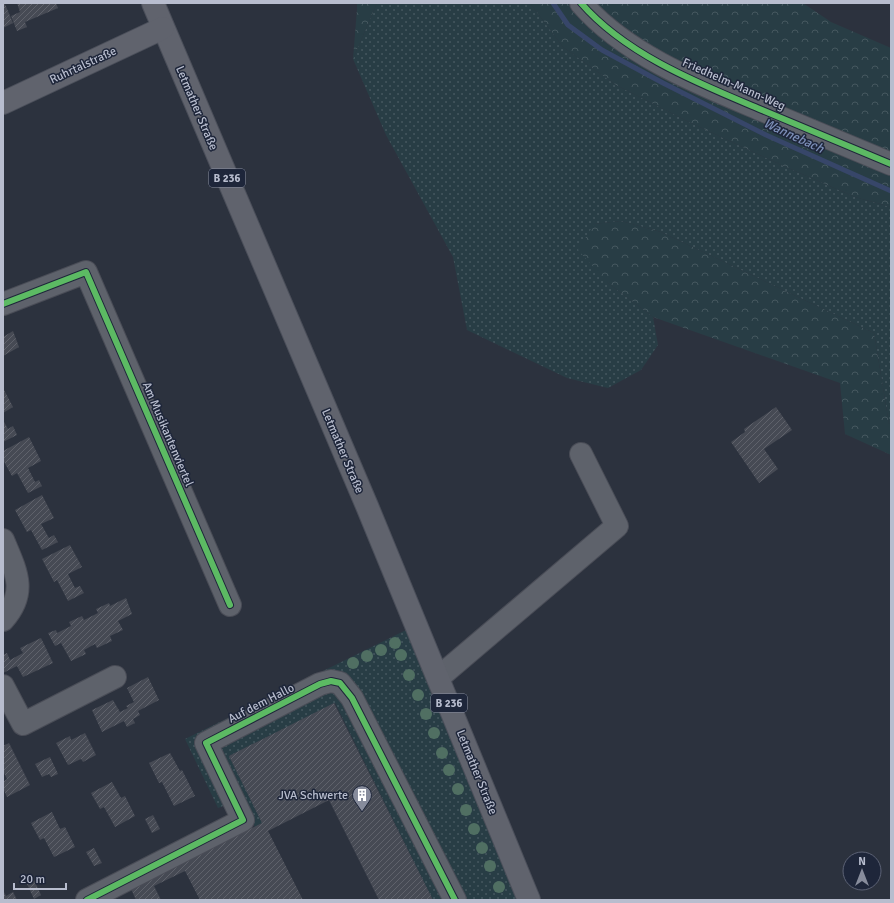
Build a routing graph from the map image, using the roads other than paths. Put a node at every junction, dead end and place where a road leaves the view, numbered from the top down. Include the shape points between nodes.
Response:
1 (153, 3) edge
2 (581, 3) edge
3 (163, 28) junction
4 (3, 103) edge
5 (891, 164) edge
6 (3, 304) edge
7 (582, 454) dead end
8 (3, 540) edge
9 (230, 604) dead end
10 (3, 620) edge
11 (115, 677) dead end
12 (438, 678) junction
13 (3, 686) edge
14 (87, 900) edge
15 (454, 900) edge
16 (529, 900) edge

1 - 3 main road, Letmather Straße / B 236
2 - 5 street, Friedhelm-Mann-Weg via 607,29 647,56 719,92
3 - 4 main road, Ruhrtalstraße
3 - 12 main road, Letmather Straße / B 236
6 - 9 street, Am Musikantenviertel via 86,272
7 - 12 street via 617,526
8 - 10 street via 18,583 12,611
11 - 13 street via 23,724
12 - 16 main road, Letmather Straße / B 236
14 - 15 street, Auf dem Hallo via 243,820 206,743 320,684 331,681 340,683 352,698

